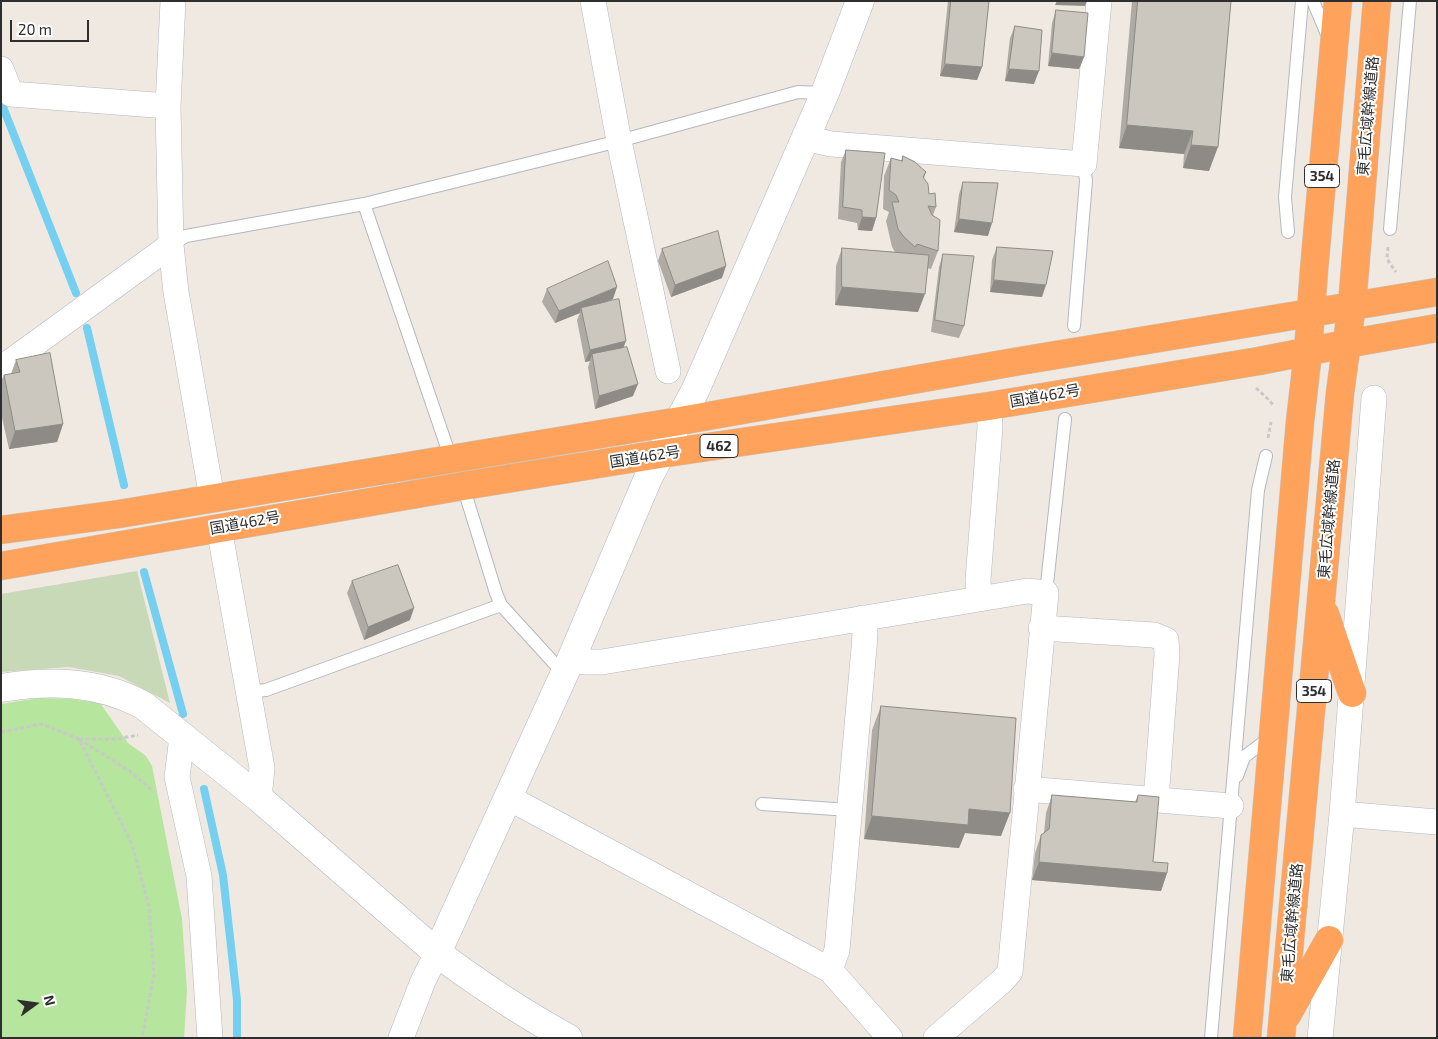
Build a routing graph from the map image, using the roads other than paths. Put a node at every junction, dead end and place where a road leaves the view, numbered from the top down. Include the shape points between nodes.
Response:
1 (173, 1) edge
2 (593, 1) edge
3 (860, 1) edge
4 (1098, 1) edge
5 (1302, 1) edge
6 (1313, 1) edge
7 (1338, 1) edge
8 (1377, 1) edge
9 (1410, 1) edge
10 (1334, 51) junction
11 (1, 69) edge
12 (826, 93) junction
13 (168, 106) junction
14 (805, 138) junction
15 (619, 141) junction
16 (1084, 164) junction
17 (364, 204) junction
18 (1390, 228) dead end
19 (1288, 232) dead end
20 (171, 245) junction
21 (1437, 292) edge
22 (1352, 305) junction
23 (1311, 312) junction
24 (1074, 326) dead end
25 (1437, 328) edge
26 (1346, 344) junction
27 (1308, 352) junction
28 (1, 366) edge
29 (668, 371) dead end
30 (1374, 398) dead end
31 (989, 406) junction
32 (1065, 419) dead end
33 (680, 421) junction
34 (660, 454) junction
35 (1266, 456) road end
36 (451, 459) junction
37 (463, 486) junction
38 (212, 498) junction
39 (218, 528) junction
40 (1, 530) edge
41 (1, 566) edge
42 (1046, 593) junction
43 (979, 599) junction
44 (501, 605) junction
45 (1322, 606) junction
46 (863, 618) junction
47 (1041, 628) junction
48 (568, 666) junction
49 (1, 688) edge
50 (248, 692) junction
51 (1352, 692) junction
52 (1274, 734) junction
53 (182, 737) junction
54 (1026, 789) junction
55 (508, 797) junction
56 (259, 798) junction
57 (1231, 798) junction
58 (1156, 800) junction
59 (762, 804) dead end
60 (850, 810) junction
61 (1342, 814) junction
62 (1437, 822) edge
63 (1329, 940) junction
64 (437, 952) junction
65 (830, 970) junction
66 (1282, 1031) edge
67 (210, 1038) edge
68 (401, 1038) edge
69 (568, 1038) edge
70 (890, 1038) edge
71 (936, 1038) edge
72 (1211, 1038) edge
73 (1247, 1038) edge
74 (1320, 1038) edge

1 - 13 street
2 - 15 street
3 - 12 street
4 - 16 street
5 - 19 lane via 1285,197
6 - 10 lane
7 - 10 highway, 354
8 - 22 highway, 東毛広域幹線道路 / 354
9 - 18 lane
10 - 23 highway, 354
11 - 13 street via 11,94
12 - 14 street
12 - 15 lane via 798,92
13 - 20 street
14 - 16 street via 832,144
14 - 33 street
15 - 17 lane
15 - 29 street
16 - 24 lane via 1086,180
17 - 20 lane via 186,236
17 - 36 lane
20 - 28 street
20 - 38 street via 176,292
21 - 22 highway, 国道462号 / 462
22 - 23 highway, 国道462号 / 462
22 - 26 highway, 東毛広域幹線道路 / 354
23 - 27 highway, 354
23 - 33 highway, 国道462号 / 462
25 - 26 highway, 国道462号 / 462
26 - 27 highway, 国道462号 / 462
26 - 45 highway, 東毛広域幹線道路 / 354
27 - 31 highway, 国道462号 / 462
27 - 52 highway, 354
30 - 51 street
31 - 34 highway, 国道462号 / 462
31 - 43 street
32 - 42 lane
33 - 34 street
33 - 36 highway, 国道462号 / 462
34 - 37 highway, 国道462号 / 462
34 - 48 street
35 - 57 lane via 1258,490
36 - 38 highway, 国道462号 / 462
37 - 39 highway, 国道462号 / 462
37 - 44 lane
38 - 40 highway, 国道462号 / 462
39 - 41 highway, 国道462号 / 462
39 - 50 street
42 - 43 street via 1026,592
42 - 47 street
43 - 46 street
44 - 48 lane
44 - 50 lane via 266,690
45 - 51 highway
45 - 66 highway, 東毛広域幹線道路 / 354
46 - 48 street
46 - 60 street via 864,648
47 - 54 street
47 - 58 street via 1154,635 1166,640
48 - 55 street
49 - 53 street via 52,683 106,690 142,705
50 - 56 street via 262,768
51 - 61 street
52 - 57 lane via 1244,758
52 - 73 highway, 354
53 - 56 street
53 - 67 street via 177,777 200,876
54 - 58 street
54 - 71 street via 1010,972
55 - 64 street
55 - 65 street
56 - 64 street
57 - 58 street
57 - 72 lane
59 - 60 lane
60 - 65 street via 837,950
61 - 62 street
61 - 63 street
63 - 66 highway
63 - 74 street
64 - 68 street
64 - 69 street via 534,1019
65 - 70 street

